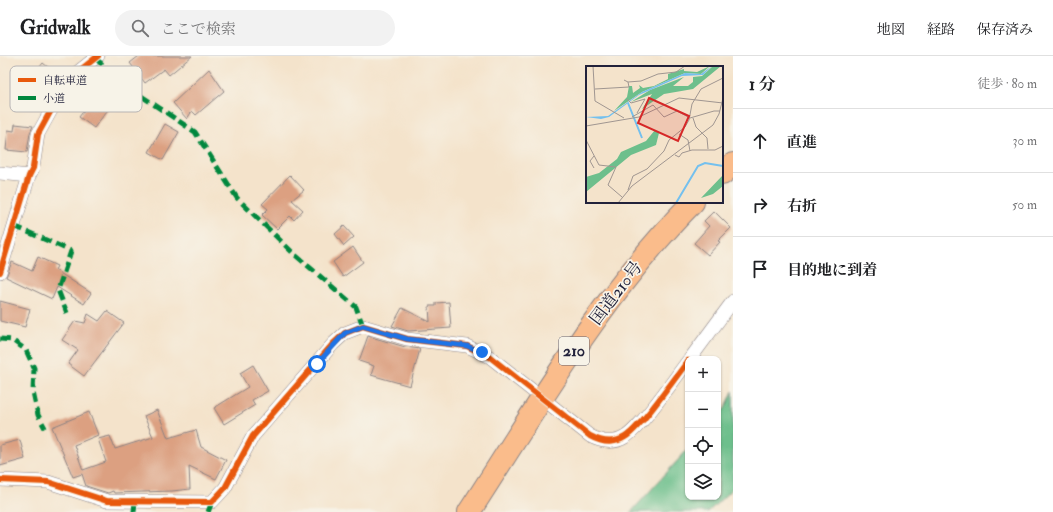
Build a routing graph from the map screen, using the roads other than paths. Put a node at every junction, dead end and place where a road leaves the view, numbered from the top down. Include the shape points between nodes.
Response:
1 (98, 56) edge
2 (85, 66) edge
3 (50, 112) edge
4 (733, 164) edge
5 (0, 173) edge
6 (723, 173) edge
7 (29, 176) junction
8 (692, 203) edge
9 (0, 272) edge
10 (733, 301) edge
11 (692, 356) edge
12 (685, 365) edge
13 (542, 399) junction
14 (0, 480) edge
15 (469, 512) edge

1 - 2 street
3 - 7 street via 38,134 33,168
4 - 6 highway
5 - 7 street
7 - 9 street
8 - 13 highway, 国道210号 / 210 via 624,281 584,335
10 - 11 street
12 - 13 street via 632,433 619,440 607,442 590,436
13 - 14 street via 482,352 467,346 407,339 363,326 345,333 333,344 253,436 225,488 212,502 107,501 48,482
13 - 15 highway, 国道210号 / 210

